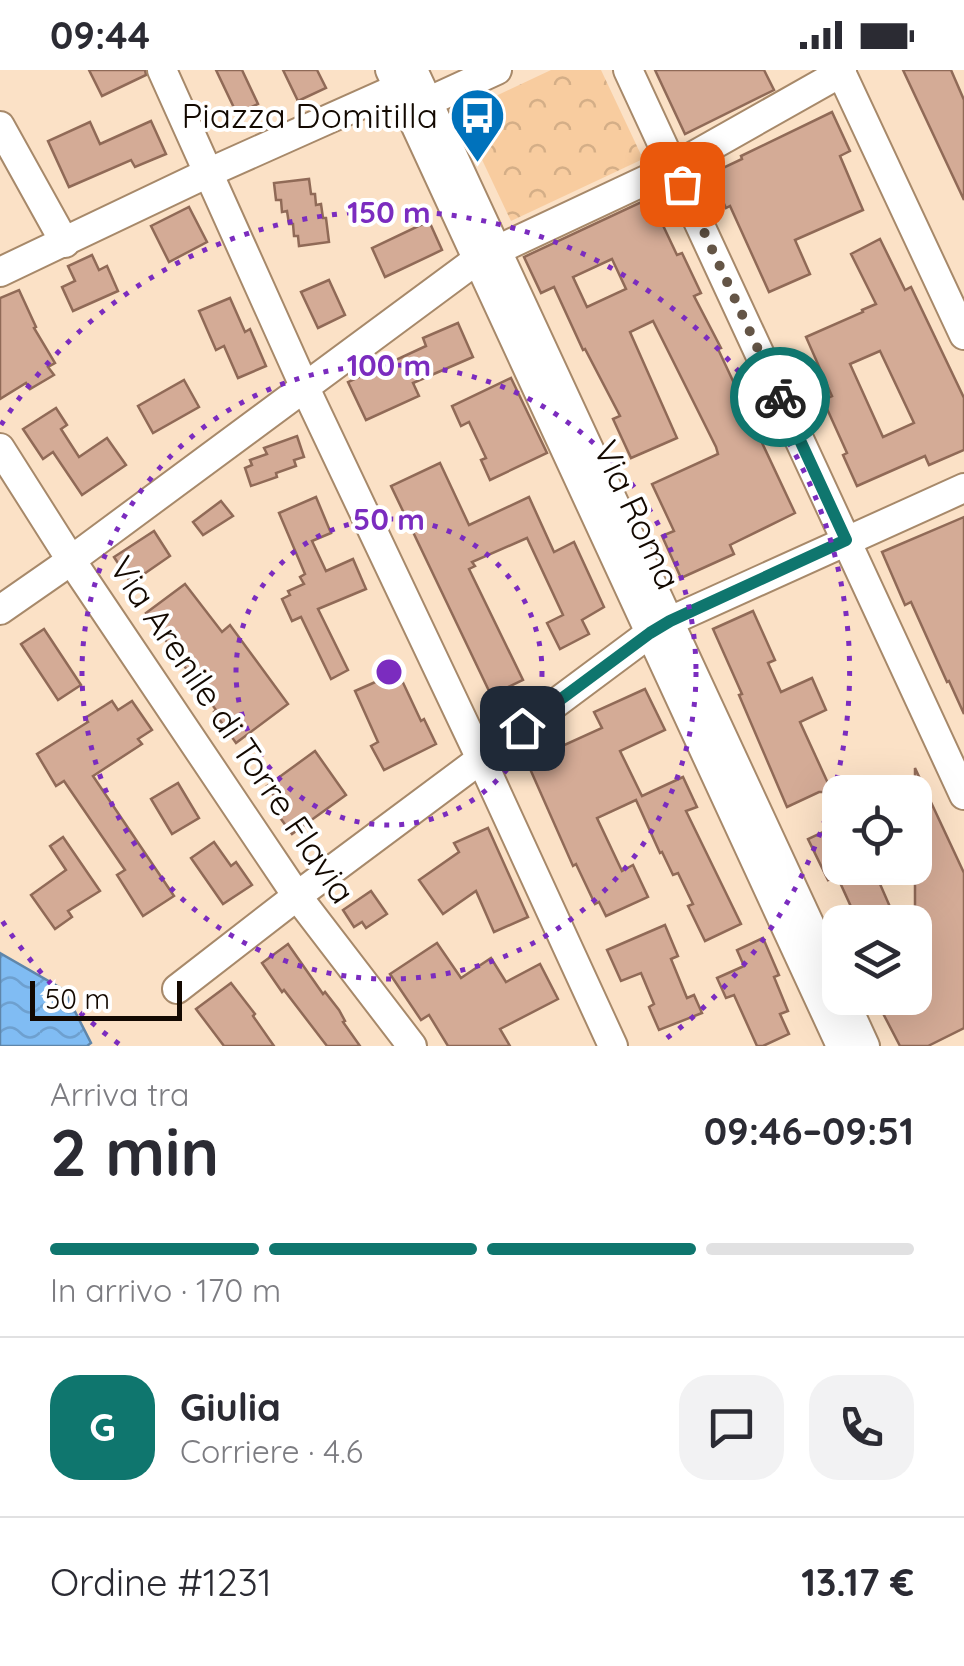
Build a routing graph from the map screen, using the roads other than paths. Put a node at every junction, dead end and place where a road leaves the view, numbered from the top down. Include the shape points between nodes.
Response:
1 (162, 70) edge
2 (497, 70) edge
3 (628, 70) edge
4 (841, 71) edge
5 (409, 86) edge
6 (0, 126) edge
7 (674, 167) junction
8 (210, 172) junction
9 (64, 243) junction
10 (487, 255) junction
11 (0, 272) edge
12 (964, 335) edge
13 (305, 388) junction
14 (0, 448) edge
15 (964, 488) edge
16 (846, 540) junction
17 (70, 560) junction
18 (0, 610) edge
19 (660, 627) junction
20 (481, 759) junction
21 (964, 795) edge
22 (297, 896) junction
23 (822, 954) edge
24 (177, 989) dead end
25 (851, 1015) edge
26 (412, 1046) edge
27 (613, 1046) edge
28 (840, 1046) edge
29 (866, 1046) edge

1 - 8 street
2 - 5 street
3 - 7 street
4 - 7 street
4 - 12 street
5 - 8 street
5 - 10 street, Via Roma
6 - 9 street
7 - 10 street
7 - 16 street
8 - 9 street
8 - 13 street
9 - 11 street
10 - 13 street
10 - 19 street, Via Roma
13 - 17 street
13 - 20 street
14 - 17 street, Via Arenile di Torre Flavia
15 - 16 street
16 - 19 street
16 - 21 street
17 - 18 street
17 - 22 street, Via Arenile di Torre Flavia
19 - 20 street
19 - 23 street, Via Roma
19 - 28 street, Via Roma
20 - 22 street
20 - 27 street
22 - 24 street
22 - 26 street, Via Arenile di Torre Flavia
25 - 29 street

